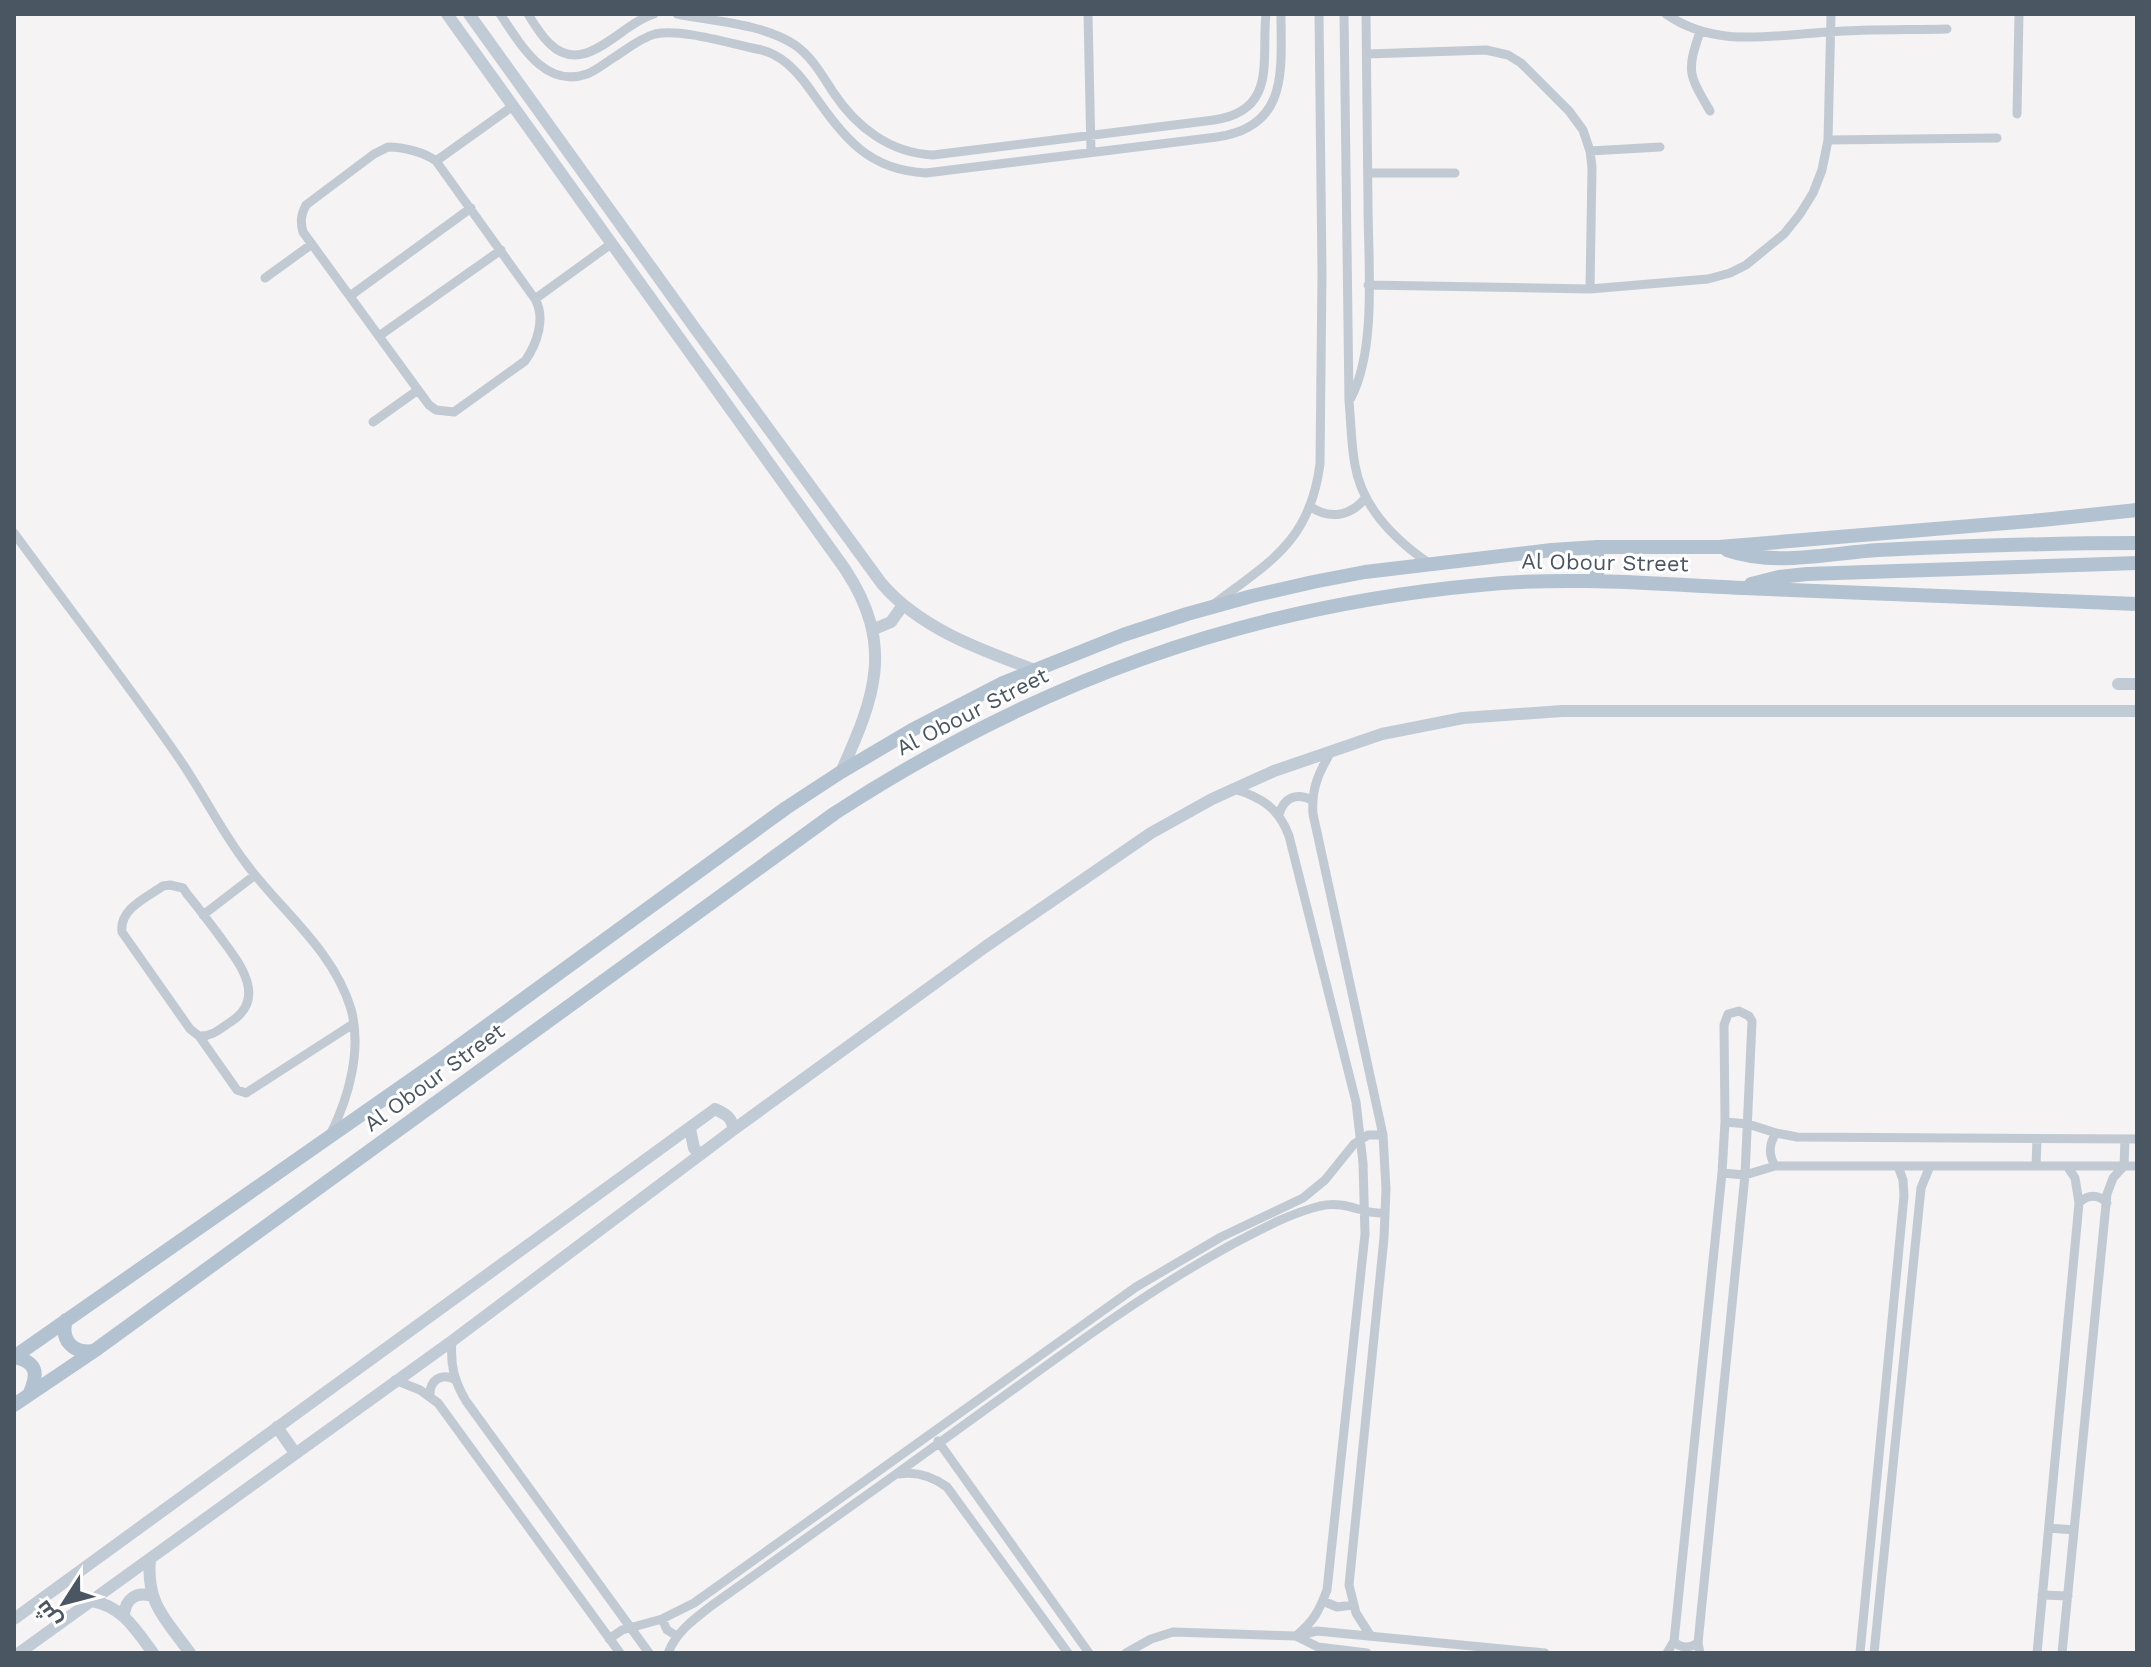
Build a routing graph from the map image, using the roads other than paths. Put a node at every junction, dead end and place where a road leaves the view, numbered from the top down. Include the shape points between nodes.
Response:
1 (447, 14) edge
2 (469, 14) edge
3 (500, 14) edge
4 (528, 14) edge
5 (654, 14) edge
6 (677, 14) edge
7 (1088, 14) edge
8 (1265, 14) edge
9 (1281, 14) edge
10 (1319, 14) edge
11 (1344, 14) edge
12 (1366, 14) edge
13 (1666, 14) edge
14 (1831, 14) edge
15 (2019, 14) edge
16 (1947, 29) dead end
17 (1831, 31) junction
18 (1700, 32) junction
19 (656, 34) junction
20 (1367, 54) junction
21 (513, 106) junction
22 (1710, 111) dead end
23 (2017, 114) dead end
24 (1090, 135) junction
25 (1997, 138) dead end
26 (1828, 140) junction
27 (1660, 147) dead end
28 (1590, 151) junction
29 (1091, 152) junction
30 (436, 161) junction
31 (1368, 173) junction
32 (1455, 173) dead end
33 (471, 208) junction
34 (312, 244) junction
35 (611, 244) junction
36 (501, 250) junction
37 (265, 278) dead end
38 (1368, 285) junction
39 (1590, 289) junction
40 (350, 296) junction
41 (535, 299) junction
42 (379, 336) junction
43 (418, 390) junction
44 (1349, 401) junction
45 (373, 422) dead end
46 (1366, 497) junction
47 (1311, 507) junction
48 (2137, 510) edge
49 (14, 533) edge
50 (2137, 543) edge
51 (1597, 547) junction
52 (1719, 547) junction
53 (2137, 563) edge
54 (1430, 564) junction
55 (1597, 581) junction
56 (1740, 588) junction
57 (2137, 604) edge
58 (903, 605) junction
59 (1209, 607) junction
60 (872, 630) junction
61 (1035, 670) junction
62 (2118, 684) dead end
63 (2137, 684) edge
64 (2137, 711) edge
65 (1332, 750) junction
66 (841, 772) junction
67 (1234, 789) junction
68 (1312, 800) junction
69 (1279, 815) junction
70 (255, 875) junction
71 (203, 915) junction
72 (353, 1024) junction
73 (199, 1036) junction
74 (1725, 1122) junction
75 (1748, 1124) junction
76 (690, 1129) junction
77 (733, 1130) junction
78 (1776, 1133) junction
79 (1383, 1135) junction
80 (329, 1137) junction
81 (1361, 1138) junction
82 (2037, 1139) junction
83 (2125, 1139) junction
84 (2137, 1139) edge
85 (700, 1155) junction
86 (1775, 1166) junction
87 (1898, 1166) junction
88 (1930, 1166) junction
89 (2036, 1166) junction
90 (2067, 1166) junction
91 (2124, 1166) junction
92 (2137, 1166) edge
93 (1722, 1173) junction
94 (1745, 1175) junction
95 (1904, 1187) junction
96 (1316, 1188) junction
97 (1921, 1188) junction
98 (2079, 1203) junction
99 (2107, 1203) junction
100 (1320, 1206) junction
101 (1364, 1210) junction
102 (1385, 1213) junction
103 (1358, 1309) junction
104 (1376, 1312) junction
105 (66, 1320) junction
106 (1077, 1329) junction
107 (1083, 1339) junction
108 (452, 1341) junction
109 (94, 1351) junction
110 (14, 1357) edge
111 (395, 1380) junction
112 (456, 1380) junction
113 (1886, 1386) junction
114 (1901, 1387) junction
115 (1348, 1391) junction
116 (1367, 1393) junction
117 (30, 1394) junction
118 (430, 1397) junction
119 (14, 1405) edge
120 (277, 1427) junction
121 (933, 1433) junction
122 (940, 1443) junction
123 (295, 1453) junction
124 (1339, 1468) junction
125 (1359, 1470) junction
126 (896, 1475) junction
127 (2049, 1528) junction
128 (2074, 1530) junction
129 (150, 1559) junction
130 (2042, 1595) junction
131 (152, 1596) junction
132 (703, 1596) junction
133 (2068, 1596) junction
134 (92, 1601) junction
135 (1323, 1601) junction
136 (1353, 1605) junction
137 (711, 1606) junction
138 (124, 1616) junction
139 (14, 1619) edge
140 (662, 1619) junction
141 (629, 1627) junction
142 (1370, 1635) junction
143 (677, 1636) junction
144 (1296, 1636) junction
145 (609, 1639) junction
146 (1674, 1641) junction
147 (1699, 1648) edge
148 (19, 1653) edge
149 (153, 1653) edge
150 (190, 1653) edge
151 (620, 1653) edge
152 (649, 1653) edge
153 (668, 1653) edge
154 (1068, 1653) edge
155 (1089, 1653) edge
156 (1126, 1653) edge
157 (1367, 1653) edge
158 (1545, 1653) edge
159 (1667, 1653) edge
160 (1860, 1653) edge
161 (1874, 1653) edge
162 (2037, 1653) edge
163 (2062, 1653) edge

1 - 21 street
2 - 58 street via 882,584
3 - 19 street via 538,64 569,76 593,71
4 - 5 street via 551,46 574,55 592,52
5 - 19 street
6 - 24 street via 753,28 793,44 811,59 858,124 913,153 947,154
7 - 24 street
8 - 24 street via 1263,84 1240,112 1223,119
9 - 29 street via 1279,87 1256,123 1224,136
10 - 47 street via 1321,405 1320,464
11 - 44 street
12 - 20 street
13 - 18 street
14 - 17 street
15 - 23 street
16 - 17 street
17 - 18 street via 1770,37
17 - 26 street
18 - 22 street via 1691,73
19 - 29 street via 763,50 781,59 803,79 852,144 900,170 944,173
20 - 28 street via 1486,50 1508,55 1569,111
20 - 31 street
21 - 30 street
21 - 35 street
24 - 29 street
25 - 26 street
26 - 39 street via 1818,181 1800,214 1746,265 1708,279
27 - 28 street
28 - 39 street
30 - 33 street
30 - 34 street via 395,147 374,154 306,205 301,223
31 - 32 street
31 - 38 street
33 - 36 street
33 - 40 street
34 - 37 street
34 - 40 street
35 - 41 street
35 - 60 street via 845,569
36 - 41 street
36 - 42 street
38 - 39 street
38 - 44 street via 1366,356
40 - 42 street
41 - 43 street via 541,323 529,356 520,365 454,412 436,410
42 - 43 street
43 - 45 street
44 - 46 street via 1354,463
46 - 47 street via 1341,515
46 - 54 street via 1391,532
47 - 59 street via 1283,550
48 - 52 main road, Al Obour Street
49 - 70 street via 174,751
50 - 52 main road via 1900,549 1787,559
51 - 52 main road, Al Obour Street
51 - 54 main road, Al Obour Street
51 - 55 main road
53 - 56 main road via 1807,574
54 - 59 main road, Al Obour Street via 1326,579
55 - 56 main road, Al Obour Street
55 - 109 main road, Al Obour Street via 1484,584 1309,610 1162,651 979,728 835,813
56 - 57 main road, Al Obour Street
58 - 60 street via 891,622
58 - 61 street via 970,645
59 - 61 main road, Al Obour Street
60 - 66 street via 871,698
61 - 66 main road, Al Obour Street via 957,706
62 - 63 street
64 - 65 street via 1518,713 1409,727
65 - 67 street
65 - 68 street via 1317,776
66 - 80 main road, Al Obour Street
67 - 69 street via 1258,797
67 - 77 street via 1122,852
68 - 69 street via 1293,797
68 - 79 street
69 - 81 street via 1293,851
70 - 71 street
70 - 72 street via 334,972
71 - 73 street via 240,965 249,995 238,1017
71 - 73 street via 183,888 170,885 129,910 121,926
72 - 73 street via 246,1093 235,1088
72 - 80 street via 349,1084
74 - 75 street
74 - 75 street via 1724,1025 1728,1014 1739,1011 1752,1021
74 - 93 street
75 - 78 street
75 - 94 street
76 - 77 street via 715,1109 729,1117
76 - 85 street
76 - 120 street
77 - 85 street
78 - 82 street
78 - 86 street via 1770,1153
79 - 81 street
79 - 102 street
80 - 105 main road, Al Obour Street
81 - 96 street
81 - 101 street
82 - 83 street
82 - 89 street
83 - 84 street
83 - 91 street
85 - 108 street
86 - 87 street
86 - 94 street
87 - 88 street
87 - 95 street
88 - 89 street
88 - 97 street
89 - 90 street
90 - 91 street
90 - 98 street
91 - 92 street
91 - 99 street via 2113,1178
93 - 94 street
93 - 146 street
94 - 147 street
95 - 97 street
95 - 113 street
96 - 100 street
96 - 106 street via 1178,1261
97 - 114 street
98 - 99 street via 2098,1196
98 - 127 street
99 - 128 street
100 - 101 street
100 - 107 street via 1272,1223 1204,1260
101 - 102 street
101 - 103 street
102 - 104 street
103 - 104 street
103 - 115 street
104 - 116 street
105 - 109 main road via 65,1337 71,1347
105 - 110 main road, Al Obour Street
106 - 107 street
106 - 121 street
107 - 122 street
108 - 111 street
108 - 112 street
109 - 117 main road, Al Obour Street
110 - 117 main road via 35,1370
111 - 118 street
111 - 123 street
112 - 118 street via 436,1379
112 - 141 street
113 - 114 street
113 - 160 street
114 - 161 street
115 - 116 street
115 - 124 street
116 - 125 street
117 - 119 main road, Al Obour Street
118 - 145 street
120 - 123 street
120 - 139 street
121 - 122 street
121 - 132 street
122 - 126 street
122 - 155 street
123 - 129 street
124 - 125 street
124 - 135 street
125 - 136 street via 1349,1585
126 - 137 street
126 - 154 street via 918,1473 947,1487
127 - 128 street
127 - 130 street
128 - 133 street
129 - 131 street
129 - 134 street
130 - 133 street
130 - 162 street
131 - 138 street via 132,1597
131 - 150 street
132 - 137 street
132 - 140 street
133 - 163 street
134 - 138 street
134 - 148 street
135 - 136 street via 1337,1607
135 - 144 street via 1312,1623
136 - 142 street
137 - 143 street
138 - 149 street
140 - 141 street
140 - 143 street
141 - 145 street
141 - 152 street
142 - 144 street via 1317,1631
142 - 158 street
143 - 153 street
144 - 156 street via 1173,1632
144 - 157 street via 1318,1647
145 - 151 street
146 - 147 street
146 - 159 street

